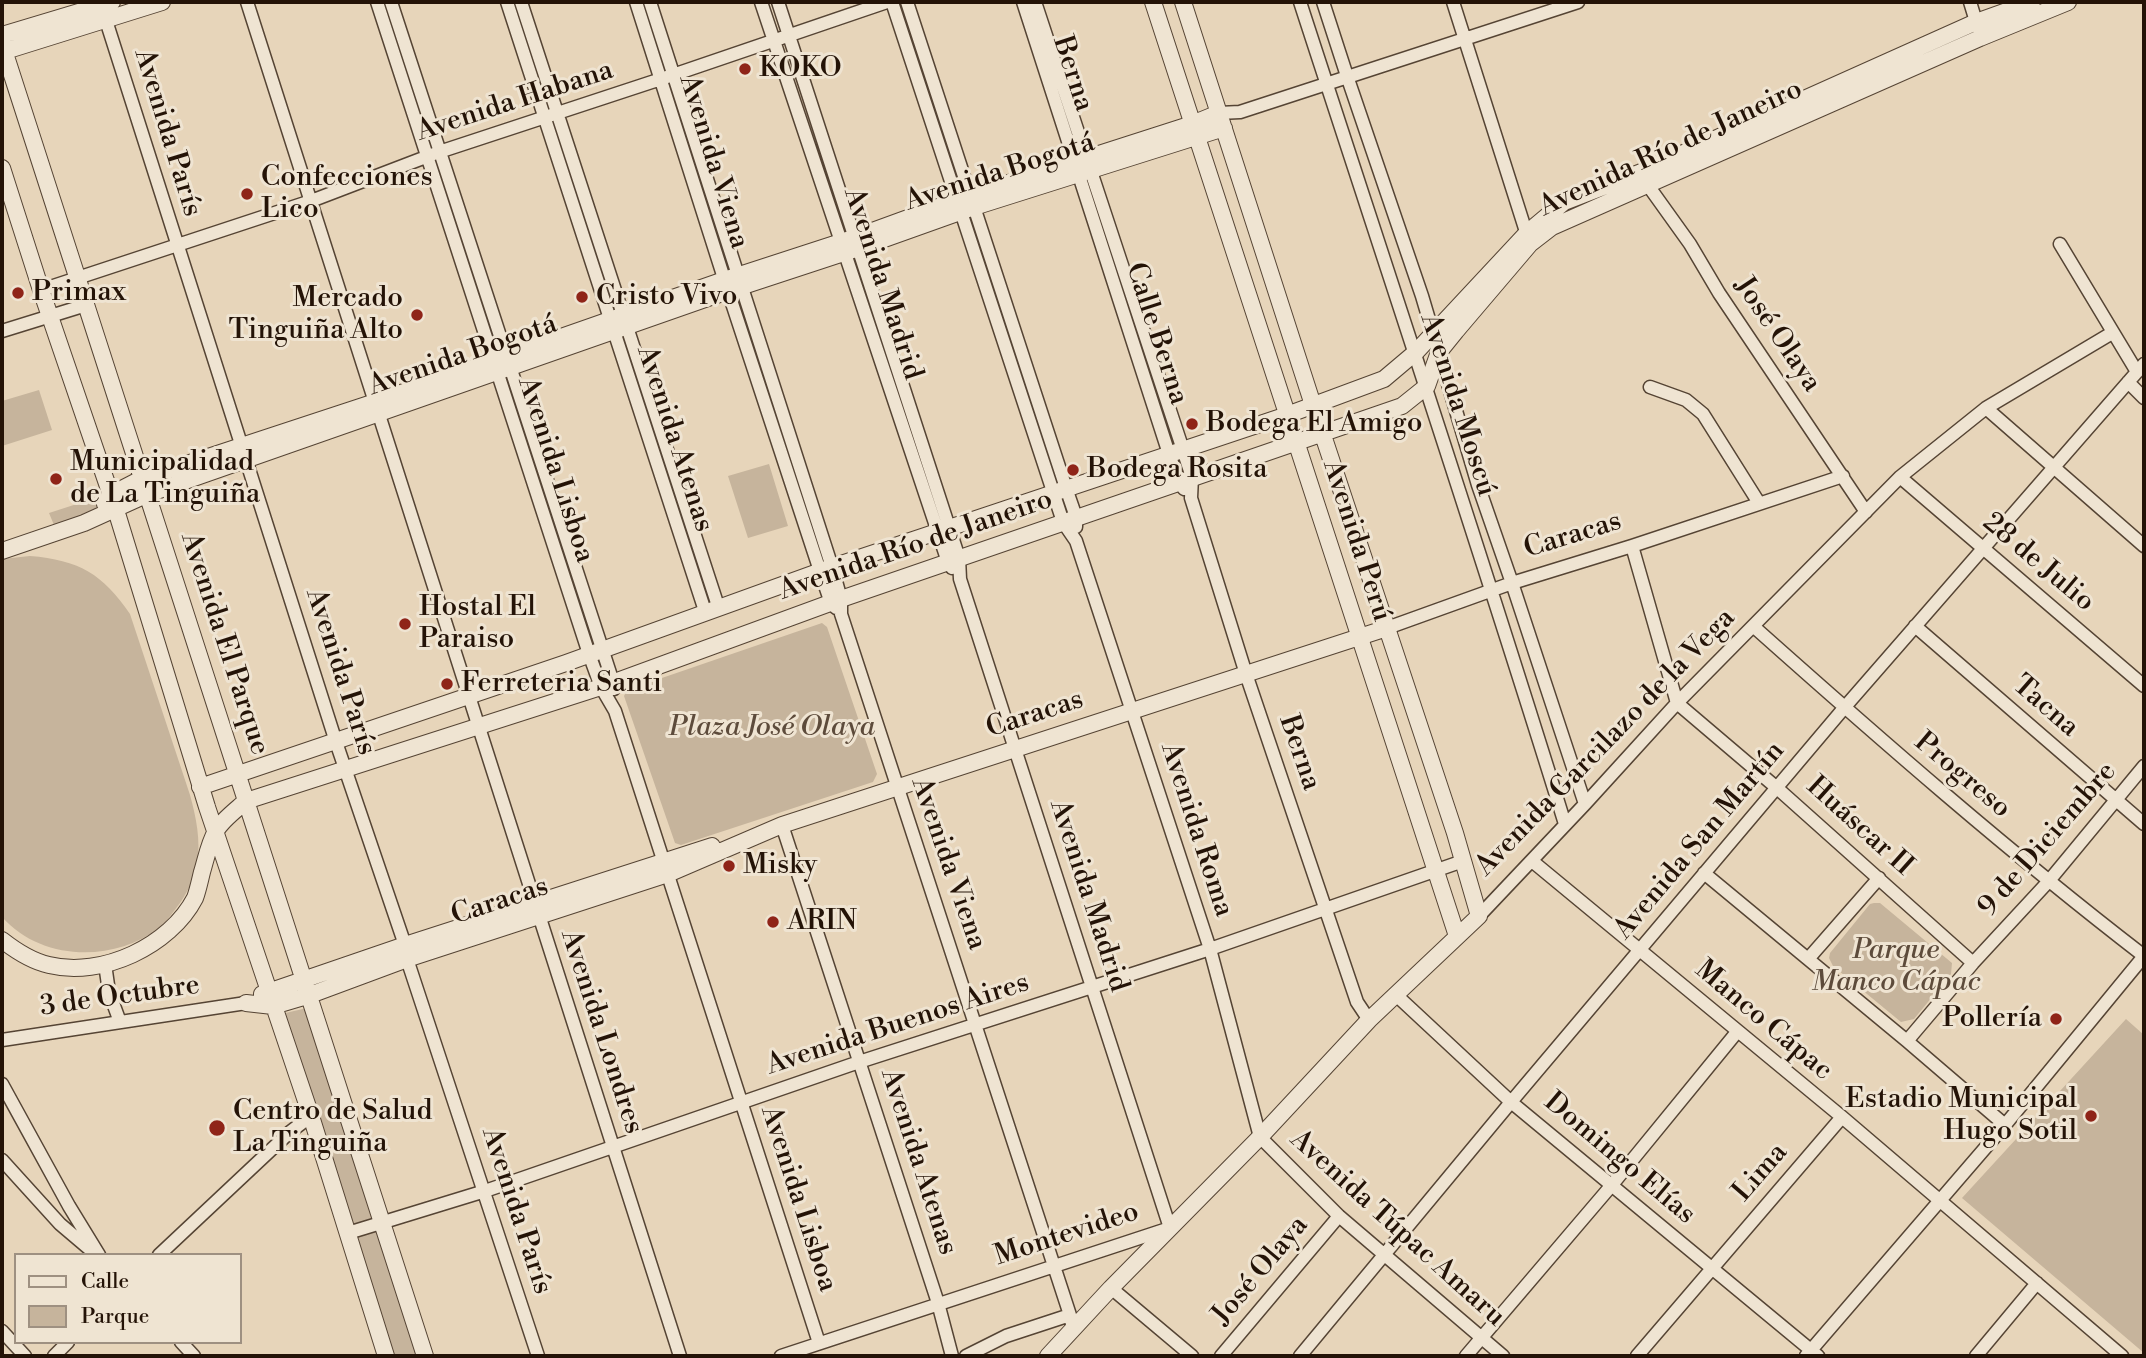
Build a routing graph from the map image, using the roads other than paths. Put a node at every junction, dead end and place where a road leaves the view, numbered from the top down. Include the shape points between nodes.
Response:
1 (162, 2) edge
2 (247, 2) edge
3 (377, 2) edge
4 (391, 2) edge
5 (507, 2) edge
6 (521, 2) edge
7 (636, 2) edge
8 (650, 2) edge
9 (761, 2) edge
10 (779, 2) edge
11 (887, 2) edge
12 (892, 2) edge
13 (907, 2) edge
14 (1023, 2) edge
15 (1035, 2) edge
16 (1153, 2) edge
17 (1183, 2) edge
18 (1300, 2) edge
19 (1323, 2) edge
20 (1453, 2) edge
21 (1578, 2) edge
22 (1970, 2) edge
23 (2032, 2) edge
24 (2068, 2) edge
25 (105, 7) edge
26 (1978, 30) junction
27 (2, 35) edge
28 (789, 35) junction
29 (1465, 40) junction
30 (773, 41) junction
31 (3, 49) edge
32 (1347, 76) junction
33 (668, 77) junction
34 (1327, 83) junction
35 (550, 115) junction
36 (1222, 120) junction
37 (1194, 131) junction
38 (433, 154) junction
39 (1083, 165) junction
40 (2, 168) edge
41 (1644, 179) junction
42 (311, 201) junction
43 (966, 204) junction
44 (1529, 239) junction
45 (2060, 244) dead end
46 (851, 245) junction
47 (177, 246) junction
48 (78, 279) junction
49 (734, 283) junction
50 (41, 290) junction
51 (86, 305) junction
52 (50, 316) junction
53 (618, 324) junction
54 (2, 331) edge
55 (1433, 333) junction
56 (2112, 333) junction
57 (1416, 352) junction
58 (1439, 352) junction
59 (502, 364) junction
60 (2136, 373) edge
61 (1427, 386) junction
62 (1650, 387) dead end
63 (2144, 398) edge
64 (1313, 405) junction
65 (377, 408) junction
66 (1986, 408) junction
67 (1287, 415) junction
68 (1322, 433) junction
69 (1297, 442) junction
70 (1176, 452) junction
71 (244, 454) junction
72 (2054, 467) junction
73 (1843, 476) junction
74 (1900, 477) junction
75 (1185, 479) junction
76 (146, 483) junction
77 (1478, 485) junction
78 (1060, 490) junction
79 (1459, 494) junction
80 (1191, 498) joint
81 (113, 502) junction
82 (1759, 503) junction
83 (1866, 512) junction
84 (1069, 520) junction
85 (943, 529) junction
86 (1632, 546) junction
87 (2144, 546) edge
88 (1982, 548) junction
89 (2, 551) edge
90 (953, 560) junction
91 (826, 569) junction
92 (1512, 583) junction
93 (1493, 590) junction
94 (837, 605) junction
95 (711, 609) junction
96 (1754, 626) junction
97 (1914, 626) junction
98 (1387, 628) junction
99 (1359, 638) junction
100 (596, 652) junction
101 (1246, 674) junction
102 (607, 685) junction
103 (2144, 685) edge
104 (468, 696) junction
105 (1550, 697) junction
106 (1677, 703) junction
107 (1528, 705) junction
108 (1844, 708) junction
109 (1132, 711) junction
110 (478, 727) junction
111 (335, 742) junction
112 (1014, 749) junction
113 (2144, 766) edge
114 (345, 769) junction
115 (238, 774) junction
116 (200, 787) junction
117 (897, 788) junction
118 (1777, 788) junction
119 (2116, 799) junction
120 (1585, 804) junction
121 (241, 806) junction
122 (206, 807) junction
123 (1566, 824) junction
124 (2144, 824) edge
125 (782, 825) junction
126 (216, 831) junction
127 (1463, 861) junction
128 (1532, 861) junction
129 (666, 867) junction
130 (229, 870) junction
131 (202, 872) junction
132 (1436, 872) junction
133 (1704, 873) junction
134 (1879, 878) junction
135 (2048, 882) junction
136 (1325, 909) junction
137 (536, 910) junction
138 (1479, 916) junction
139 (1457, 936) junction
140 (2, 940) edge
141 (1209, 949) junction
142 (1641, 950) junction
143 (406, 952) junction
144 (2144, 956) edge
145 (1808, 959) junction
146 (1973, 963) junction
147 (104, 964) junction
148 (307, 988) junction
149 (1092, 988) junction
150 (1395, 994) junction
151 (271, 998) junction
152 (246, 1003) joint
153 (1370, 1020) junction
154 (120, 1023) junction
155 (976, 1025) junction
156 (1737, 1032) junction
157 (2, 1040) edge
158 (1907, 1041) junction
159 (859, 1062) junction
160 (2, 1084) edge
161 (741, 1102) junction
162 (1511, 1102) junction
163 (311, 1116) junction
164 (1842, 1117) junction
165 (2005, 1125) junction
166 (1259, 1138) junction
167 (612, 1148) junction
168 (2, 1160) edge
169 (1611, 1186) junction
170 (485, 1191) junction
171 (1939, 1199) junction
172 (1339, 1216) junction
173 (383, 1223) junction
174 (1170, 1228) junction
175 (348, 1233) junction
176 (96, 1253) edge
177 (97, 1253) edge
178 (161, 1253) edge
179 (1383, 1255) junction
180 (1054, 1266) junction
181 (1712, 1268) junction
182 (2037, 1283) junction
183 (1111, 1288) junction
184 (938, 1303) junction
185 (1072, 1322) junction
186 (1482, 1339) junction
187 (819, 1343) junction
188 (1811, 1354) edge
189 (386, 1356) edge
190 (425, 1356) edge
191 (538, 1356) edge
192 (680, 1356) edge
193 (781, 1356) edge
194 (952, 1356) edge
195 (966, 1356) edge
196 (1048, 1356) edge
197 (1192, 1356) edge
198 (1221, 1356) edge
199 (1300, 1356) edge
200 (1466, 1356) edge
201 (1503, 1356) edge
202 (1637, 1356) edge
203 (1976, 1356) edge
204 (2122, 1356) edge

1 - 25 street
2 - 42 street, Avenida Londres
3 - 38 street, Avenida Lisboa
4 - 38 street, Avenida Lisboa
5 - 35 street, Avenida Atenas
6 - 35 street, Avenida Atenas
7 - 33 street, Avenida Viena
8 - 33 street, Avenida Viena
9 - 30 street, Avenida Madrid
10 - 28 street, Avenida Madrid
11 - 28 street, Avenida Habana
12 - 43 street, Avenida Roma
13 - 43 street, Avenida Roma
14 - 39 street, Berna
15 - 39 street, Berna
16 - 37 street, Avenida Perú
17 - 36 street, Avenida Perú
18 - 34 street, Avenida Moscú
19 - 32 street, Avenida Moscú
20 - 29 street
21 - 29 street
22 - 26 street
23 - 26 street, Avenida Río de Janeiro
24 - 26 street, Avenida Río de Janeiro
25 - 27 street
25 - 31 street
25 - 47 street, Avenida París
26 - 41 street, Avenida Río de Janeiro
28 - 30 street, Avenida Habana
28 - 46 street, Avenida Madrid
29 - 32 street
29 - 44 street
30 - 33 street, Avenida Habana
30 - 46 street, Avenida Madrid
31 - 48 street, Avenida El Parque
32 - 34 street
32 - 55 street, Avenida Moscú
33 - 35 street, Avenida Habana
33 - 49 street, Avenida Viena
34 - 36 street
34 - 57 street, Avenida Moscú
35 - 38 street, Avenida Habana
35 - 53 street, Avenida Atenas
36 - 37 street, Avenida Bogotá
36 - 64 street, Avenida Perú
37 - 39 street, Avenida Bogotá
37 - 67 street, Avenida Perú
38 - 42 street, Avenida Habana
38 - 59 street, Avenida Lisboa
39 - 43 street, Avenida Bogotá
39 - 70 street, Calle Berna
40 - 50 street
41 - 44 street, Avenida Río de Janeiro via 1564,202
41 - 73 street, José Olaya
42 - 47 street, Avenida Habana
42 - 65 street, Avenida Londres
43 - 46 street, Avenida Bogotá
43 - 78 street, Avenida Roma
44 - 55 street, Avenida Río de Janeiro
44 - 58 street, Avenida Río de Janeiro
45 - 56 street
46 - 49 street, Avenida Bogotá
46 - 85 street, Avenida Madrid
47 - 48 street, Avenida Habana
47 - 71 street, Avenida París
48 - 50 street, Avenida Habana
48 - 51 street, Avenida El Parque
49 - 53 street, Avenida Bogotá
49 - 91 street, Avenida Viena
50 - 52 street
51 - 52 street
51 - 76 street, Avenida El Parque
52 - 54 street
52 - 81 street
53 - 59 street, Avenida Bogotá
53 - 95 street, Avenida Atenas
55 - 57 street, Avenida Río de Janeiro
55 - 58 street, Avenida Moscú
56 - 60 street
56 - 66 street, Avenida Garcilazo de la Vega
57 - 61 street, Avenida Moscú
57 - 64 street, Avenida Río de Janeiro via 1384,379
58 - 61 street, Avenida Río de Janeiro
58 - 77 street, Avenida Moscú
59 - 65 street, Avenida Bogotá
59 - 100 street, Avenida Lisboa
60 - 63 street
60 - 72 street, Avenida San Martín
61 - 68 street, Avenida Río de Janeiro via 1402,406
61 - 79 street, Avenida Moscú
62 - 82 street via 1686,400 1703,414
64 - 67 street, Avenida Río de Janeiro
64 - 68 street, Avenida Perú
65 - 71 street, Avenida Bogotá
65 - 104 street, Avenida Londres
66 - 72 street
66 - 74 street, Avenida Garcilazo de la Vega
67 - 69 street, Avenida Perú
67 - 70 street, Avenida Río de Janeiro
68 - 69 street, Avenida Río de Janeiro
68 - 98 street, Avenida Perú
69 - 75 street, Avenida Río de Janeiro
69 - 99 street, Avenida Perú
70 - 75 street, Calle Berna
70 - 78 street, Avenida Río de Janeiro
71 - 76 street, Avenida Bogotá
71 - 111 street, Avenida París
72 - 87 street
72 - 88 street, Avenida San Martín
73 - 82 street, Caracas
73 - 83 street, José Olaya
74 - 83 street, Avenida Garcilazo de la Vega
74 - 88 street, 28 de Julio
75 - 80 street, Calle Berna
75 - 84 street, Avenida Río de Janeiro
76 - 81 street, Avenida Bogotá
76 - 115 street, Avenida El Parque
77 - 79 street
77 - 92 street, Avenida Moscú
78 - 84 street, Avenida Roma
78 - 85 street, Avenida Río de Janeiro
79 - 93 street, Avenida Moscú
80 - 101 street, Berna
81 - 89 street via 97,518
81 - 116 street
82 - 86 street, Caracas
83 - 96 street, Avenida Garcilazo de la Vega
84 - 90 street, Avenida Río de Janeiro
84 - 109 street, Avenida Roma
85 - 90 street, Avenida Madrid
85 - 91 street, Avenida Río de Janeiro
86 - 92 street, Caracas
86 - 106 street
88 - 97 street, Avenida San Martín
88 - 103 street, 28 de Julio
90 - 94 street, Avenida Río de Janeiro
90 - 112 street, Avenida Madrid
91 - 94 street, Avenida Viena
91 - 95 street, Avenida Río de Janeiro
92 - 93 street, Caracas
92 - 105 street, Avenida Moscú
93 - 98 street, Caracas
93 - 107 street, Avenida Moscú
94 - 102 street, Avenida Río de Janeiro
94 - 117 street, Avenida Viena
95 - 100 street, Avenida Río de Janeiro
96 - 106 street, Avenida Garcilazo de la Vega
96 - 108 street, Progreso
97 - 108 street, Avenida San Martín
97 - 119 street, Tacna
98 - 99 street, Caracas
98 - 127 street, Avenida Perú
99 - 101 street, Caracas
99 - 132 street, Avenida Perú
100 - 102 street, Avenida Lisboa
100 - 104 street, Avenida Río de Janeiro
101 - 109 street, Caracas
101 - 136 street, Berna
102 - 110 street, Avenida Río de Janeiro
102 - 129 street, Avenida Lisboa
104 - 110 street, Avenida Londres
104 - 111 street, Avenida Río de Janeiro
105 - 107 street
105 - 120 street, Avenida Moscú
106 - 118 street, Huáscar II
106 - 120 street, Avenida Garcilazo de la Vega
107 - 123 street, Avenida Moscú
108 - 118 street, Avenida San Martín
108 - 135 street, Progreso
109 - 112 street, Caracas
109 - 141 street, Avenida Roma
110 - 114 street, Avenida Río de Janeiro
110 - 137 street, Avenida Londres
111 - 114 street, Avenida París
111 - 115 street, Avenida Río de Janeiro
112 - 117 street, Caracas
112 - 149 street, Avenida Madrid
113 - 119 street, 9 de Diciembre
114 - 121 street, Avenida Río de Janeiro
114 - 143 street, Avenida París
115 - 116 street, Avenida Río de Janeiro
115 - 121 street, Avenida El Parque
116 - 122 street
117 - 125 street, Caracas
117 - 155 street, Avenida Viena
118 - 133 street, Avenida San Martín
118 - 134 street, Huáscar II
119 - 124 street, Tacna
119 - 135 street, 9 de Diciembre
120 - 123 street, Avenida Garcilazo de la Vega
121 - 122 street
121 - 126 street
121 - 148 street, Avenida El Parque
122 - 126 street
123 - 128 street, Avenida Garcilazo de la Vega
125 - 129 street, Caracas
125 - 159 street, Avenida Atenas
126 - 130 street
126 - 131 street
127 - 132 street, Avenida Buenos Aires
127 - 138 street, Avenida Perú
128 - 138 street, Avenida Garcilazo de la Vega
128 - 142 street, Manco Cápac
129 - 137 street, Caracas
129 - 161 street, Avenida Lisboa
130 - 131 street via 220,866
130 - 151 street
131 - 147 street via 195,897 162,937 145,949
132 - 136 street, Avenida Buenos Aires
132 - 139 street, Avenida Perú
133 - 142 street, Avenida San Martín
133 - 145 street
134 - 145 street
134 - 146 street, Huáscar II
135 - 144 street, Progreso
135 - 146 street, 9 de Diciembre
136 - 141 street, Avenida Buenos Aires
136 - 153 street, Berna via 1357,1002
137 - 143 street, Caracas
137 - 167 street, Avenida Londres
138 - 139 street, Avenida Garcilazo de la Vega
139 - 150 street, Avenida Garcilazo de la Vega
140 - 147 street via 21,954 58,967
141 - 149 street, Avenida Buenos Aires
141 - 166 street, Avenida Roma
142 - 156 street, Manco Cápac
142 - 162 street, Avenida San Martín
143 - 148 street, Caracas
143 - 170 street, Avenida París
144 - 165 street
145 - 158 street
146 - 158 street, 9 de Diciembre
147 - 154 street
148 - 151 street, Caracas
148 - 173 street, Avenida El Parque
149 - 155 street, Avenida Buenos Aires
149 - 174 street, Avenida Madrid
150 - 153 street, Avenida Garcilazo de la Vega
150 - 162 street, Domingo Elías
151 - 152 street, Caracas
151 - 163 street
152 - 154 street, 3 de Octubre
153 - 166 street, Avenida Garcilazo de la Vega
154 - 157 street, 3 de Octubre
155 - 159 street, Avenida Buenos Aires
155 - 180 street, Avenida Viena
156 - 164 street, Manco Cápac
156 - 169 street
158 - 165 street
159 - 161 street, Avenida Buenos Aires
159 - 184 street, Avenida Atenas
160 - 177 street
161 - 167 street, Avenida Buenos Aires
161 - 187 street, Avenida Lisboa
162 - 169 street, Domingo Elías
162 - 179 street, Avenida San Martín
163 - 175 street
163 - 178 street
164 - 171 street, Manco Cápac
164 - 181 street, Lima
165 - 171 street
166 - 172 street, Avenida Túpac Amaru
166 - 174 street, Avenida Garcilazo de la Vega
167 - 170 street, Avenida Buenos Aires
167 - 192 street, Avenida Londres
168 - 176 street via 60,1224
169 - 181 street, Domingo Elías
169 - 186 street
170 - 173 street, Avenida Buenos Aires
170 - 191 street, Avenida París
171 - 182 street, Manco Cápac
171 - 188 street
172 - 179 street, Avenida Túpac Amaru
172 - 198 street, José Olaya
173 - 175 street, Avenida Buenos Aires
173 - 190 street, Avenida El Parque
174 - 180 street, Montevideo
174 - 183 street, Avenida Garcilazo de la Vega
175 - 189 street
179 - 186 street, Avenida Túpac Amaru
179 - 199 street, Avenida San Martín
180 - 184 street, Montevideo
180 - 185 street, Avenida Viena
181 - 188 street, Domingo Elías
181 - 202 street, Lima
182 - 203 street
182 - 204 street, Manco Cápac
183 - 185 street, Avenida Garcilazo de la Vega
183 - 197 street
184 - 187 street, Montevideo
184 - 194 street, Avenida Atenas
185 - 195 street via 1006,1336
185 - 196 street, Avenida Garcilazo de la Vega
186 - 200 street
186 - 201 street, Avenida Túpac Amaru
187 - 193 street, Montevideo

